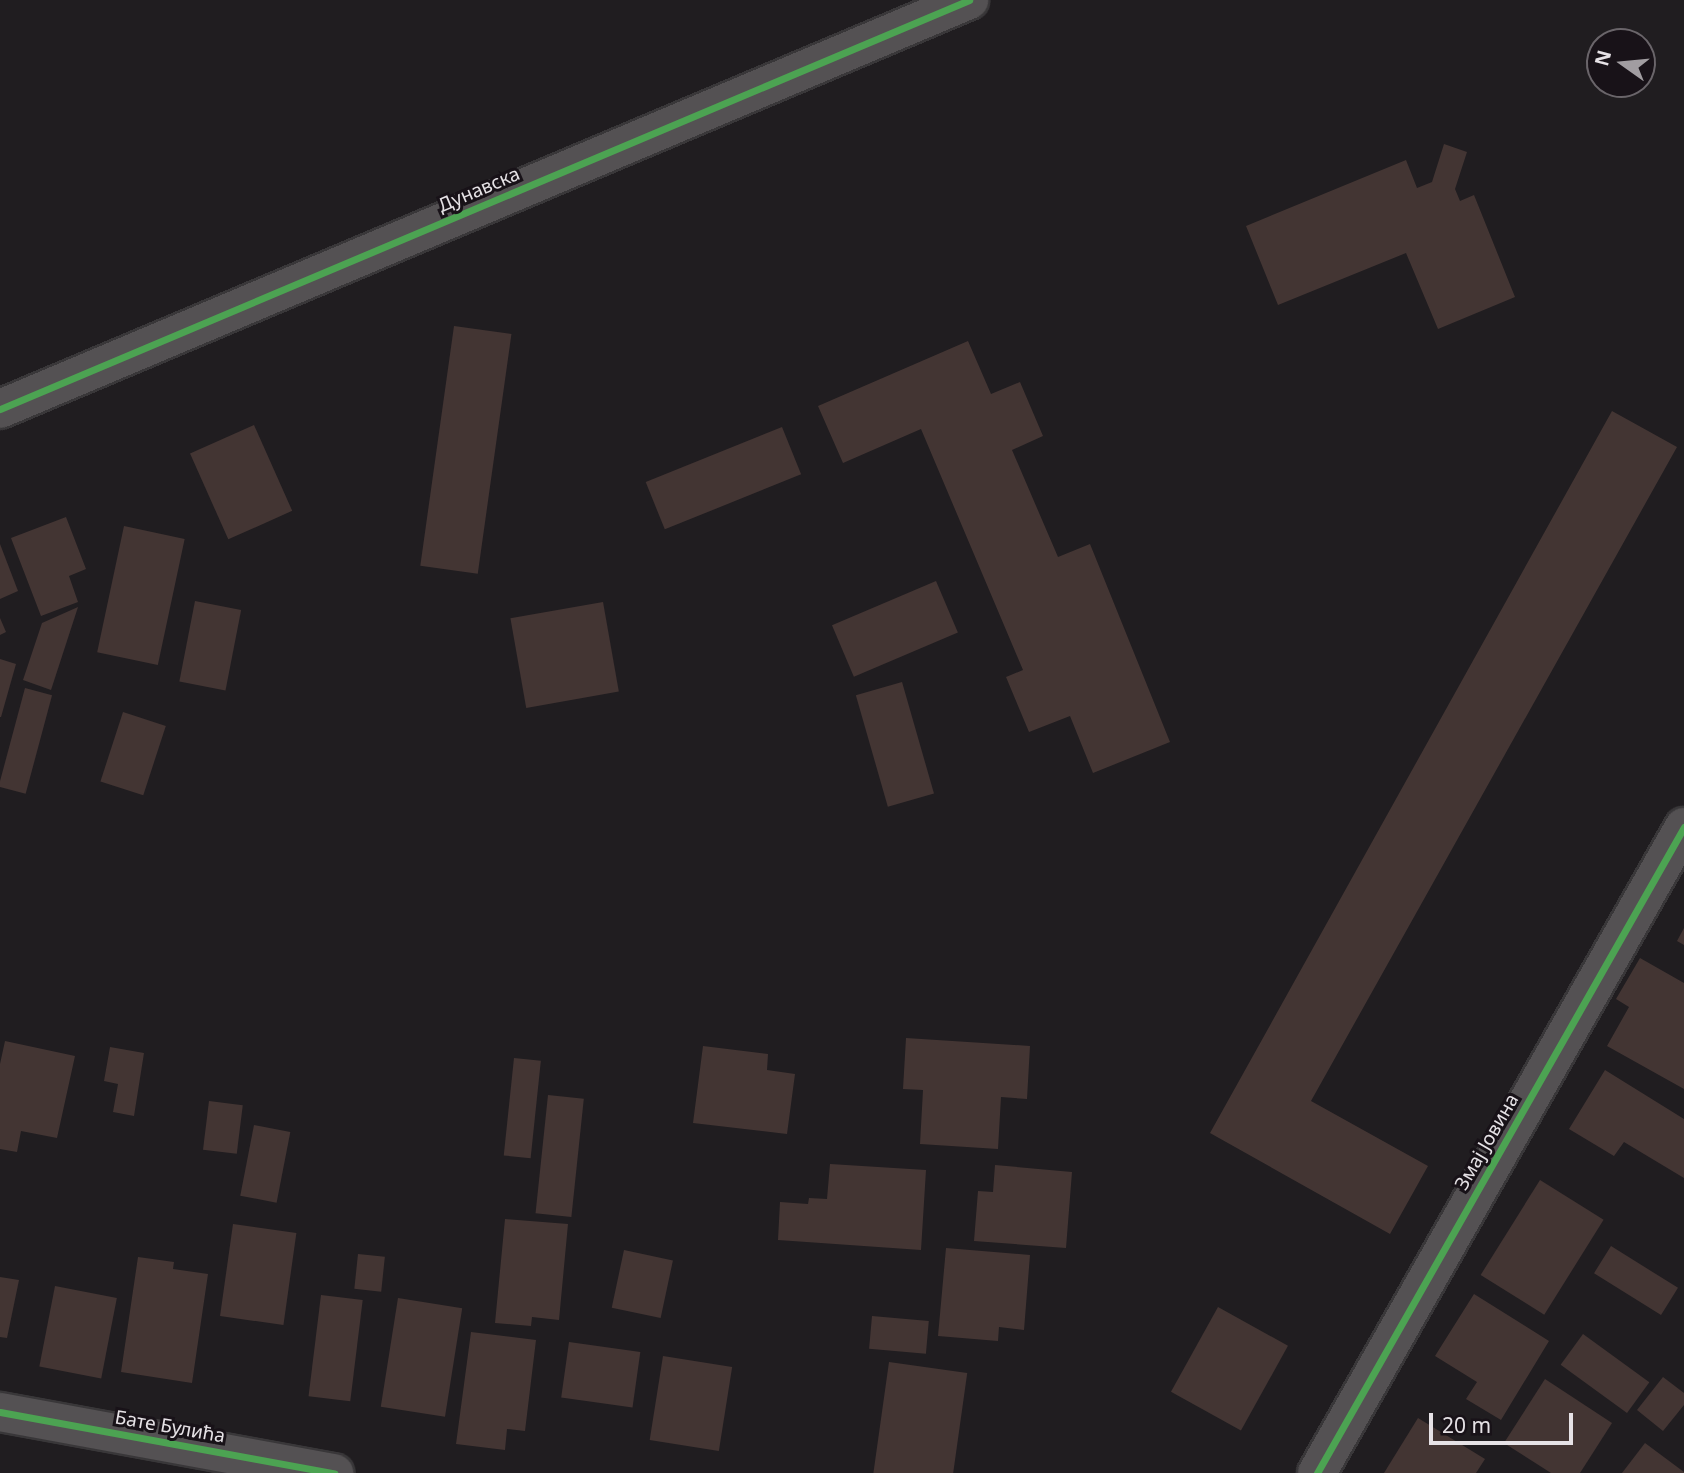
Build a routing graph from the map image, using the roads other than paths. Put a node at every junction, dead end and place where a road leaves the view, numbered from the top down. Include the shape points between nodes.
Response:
1 (970, 0) edge
2 (0, 409) edge
3 (1684, 827) edge
4 (0, 1412) edge
5 (334, 1473) edge
6 (1317, 1473) edge

1 - 2 street, Дунавска
3 - 6 street, Змај Јовина
4 - 5 street, Бате Булића

